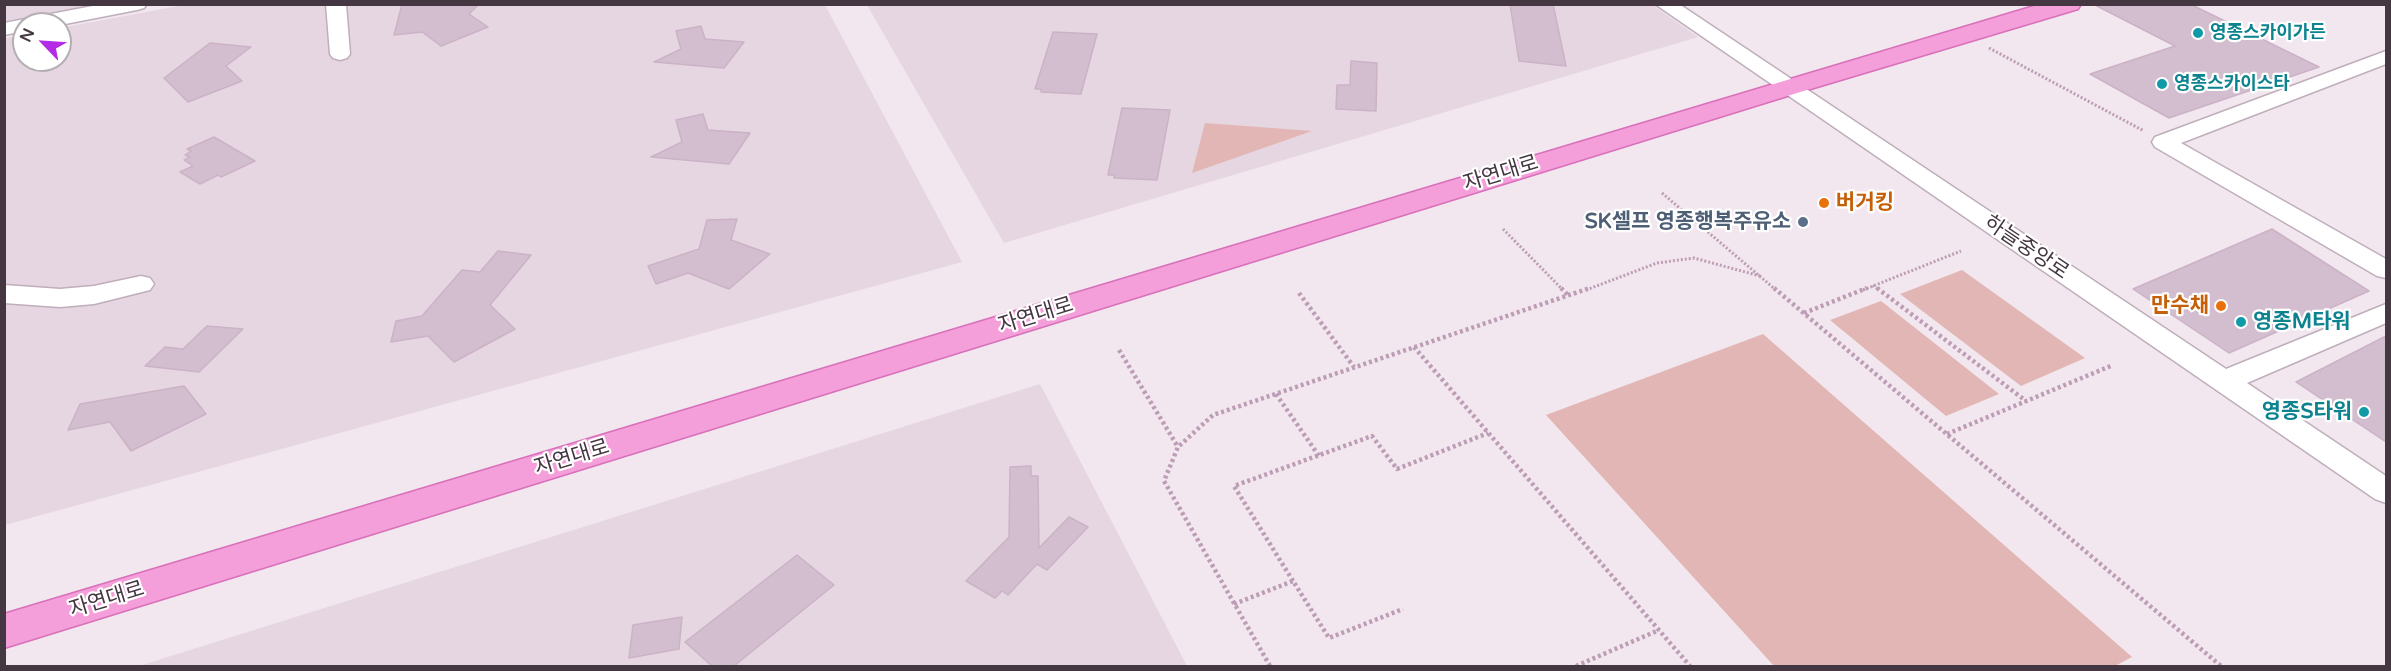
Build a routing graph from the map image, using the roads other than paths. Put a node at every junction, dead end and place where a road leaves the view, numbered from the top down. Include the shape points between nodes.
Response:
1 (137, 4) edge
2 (336, 4) edge
3 (1665, 4) edge
4 (2069, 4) edge
5 (72, 16) edge
6 (340, 54) dead end
7 (2386, 57) edge
8 (1788, 87) junction
9 (2386, 270) edge
10 (141, 284) dead end
11 (4, 294) edge
12 (2386, 313) edge
13 (2224, 381) junction
14 (2386, 491) edge
15 (4, 632) edge

1 - 5 street
2 - 6 street
3 - 8 street, 하늘중앙로
4 - 8 main road, 자연대로
7 - 9 street via 2163,142
8 - 13 street, 하늘중앙로
8 - 15 main road, 자연대로
10 - 11 street via 60,298
12 - 13 street
13 - 14 street, 하늘중앙로

